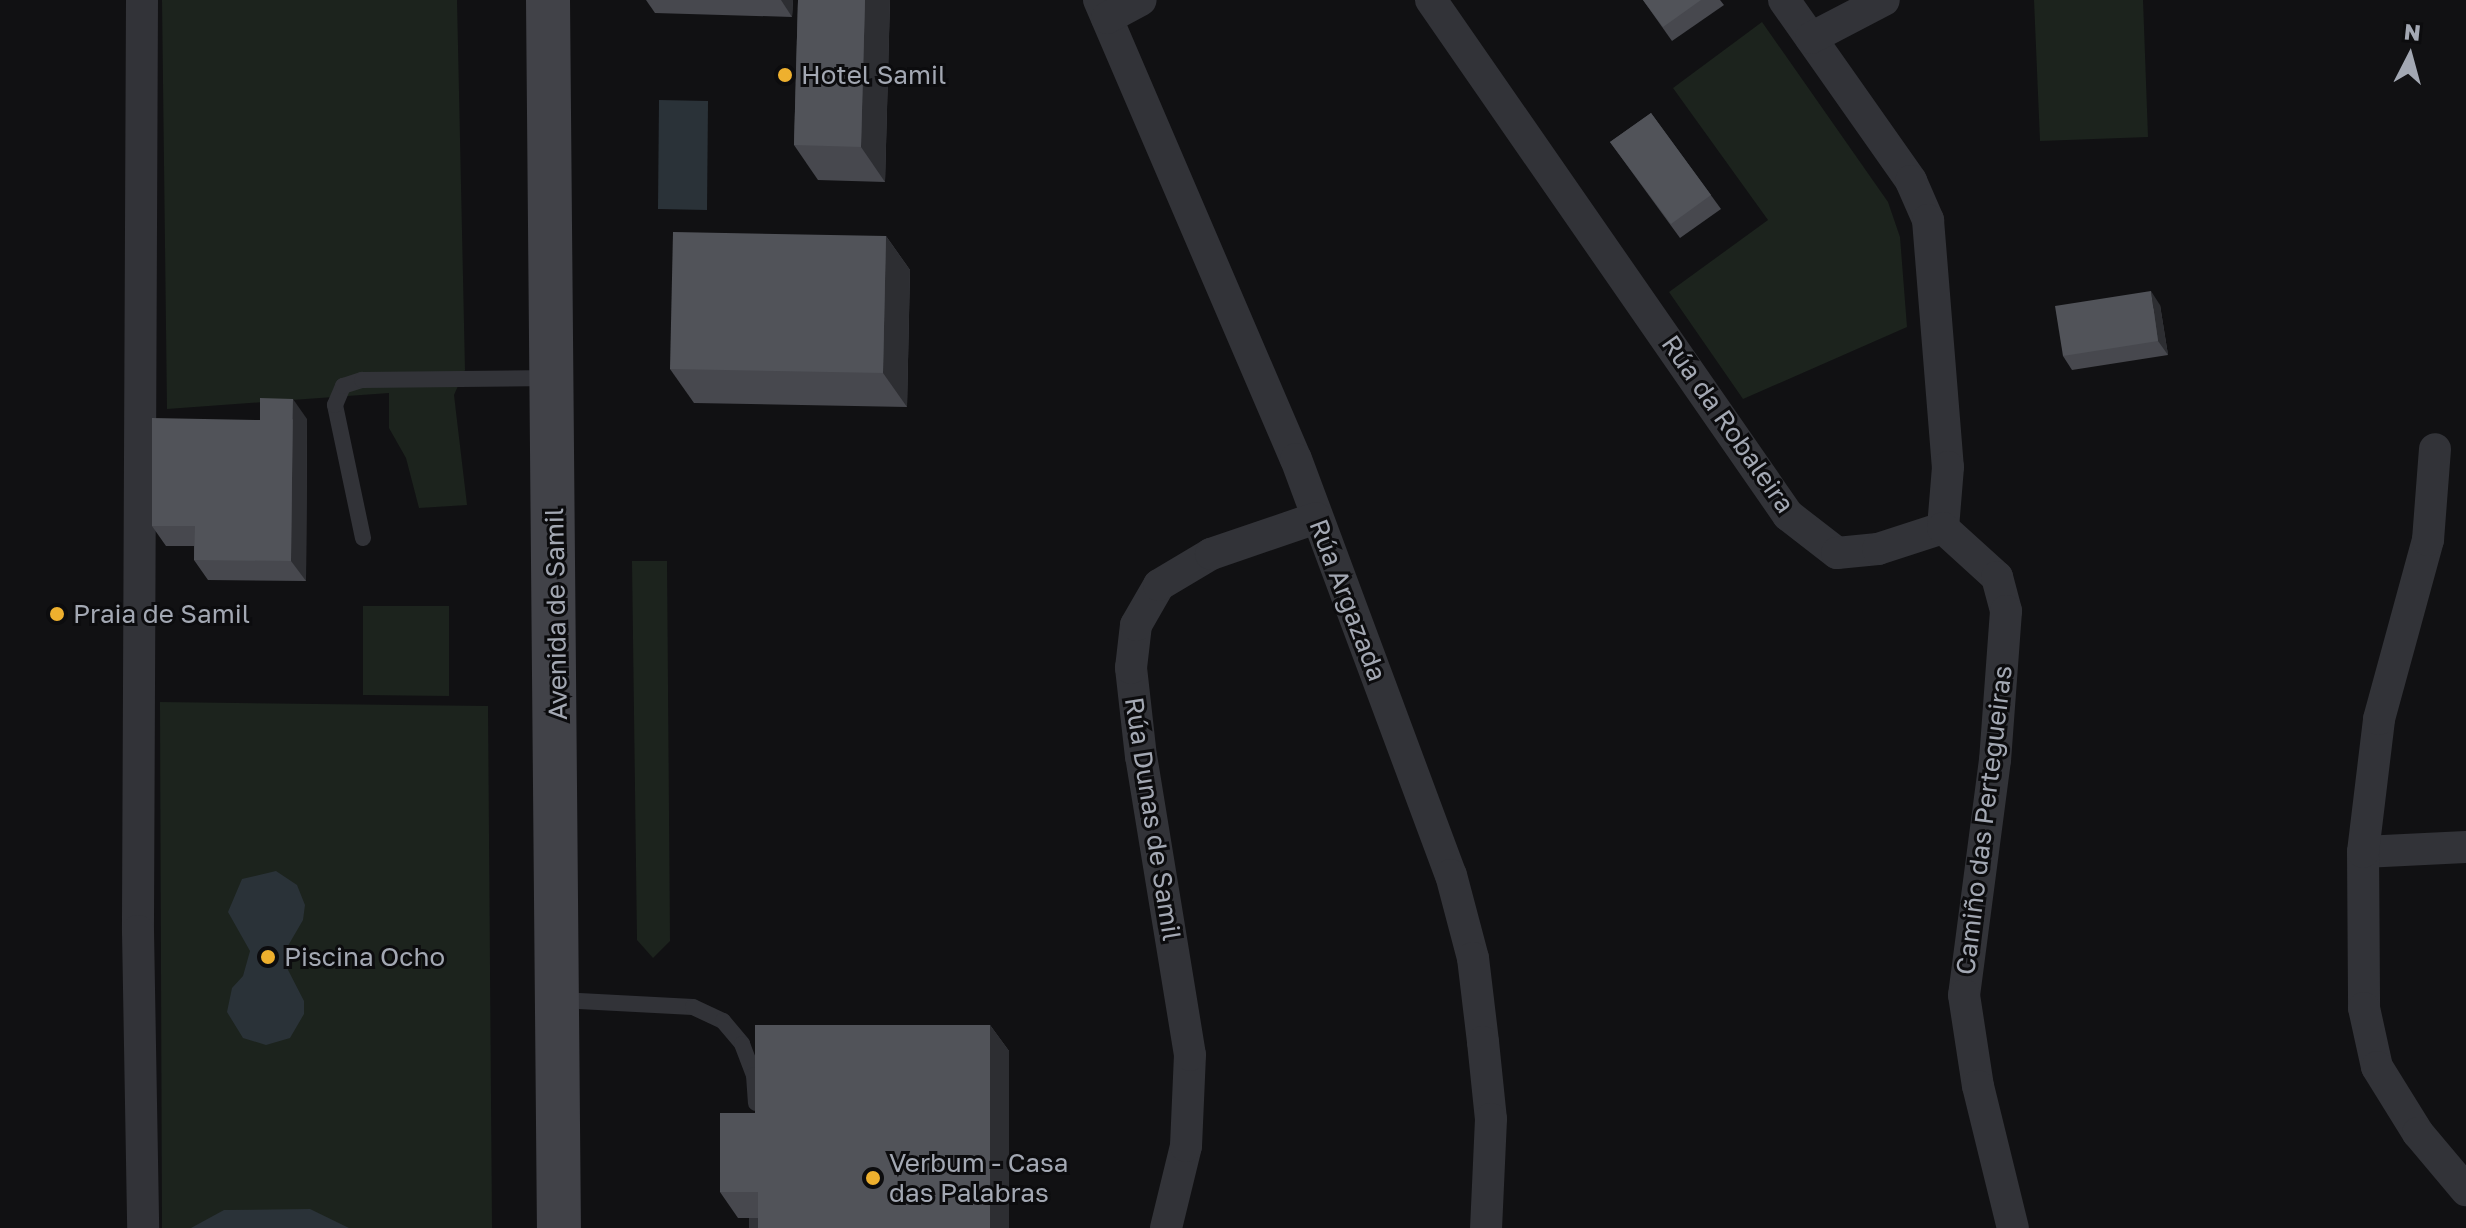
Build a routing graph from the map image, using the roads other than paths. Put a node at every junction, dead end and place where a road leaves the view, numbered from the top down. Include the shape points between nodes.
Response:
1 (142, 0) edge
2 (548, 0) edge
3 (1141, 0) edge
4 (1431, 0) edge
5 (1784, 0) edge
6 (1884, 0) edge
7 (1103, 9) edge
8 (1811, 38) junction
9 (553, 378) junction
10 (2435, 449) dead end
11 (1316, 518) junction
12 (1943, 528) junction
13 (363, 538) dead end
14 (2466, 847) edge
15 (2363, 852) junction
16 (559, 1000) junction
17 (757, 1126) edge
18 (2466, 1190) edge
19 (143, 1228) edge
20 (559, 1228) edge
21 (1166, 1228) edge
22 (1486, 1228) edge
23 (2013, 1228) edge

1 - 19 street via 138,931
2 - 9 street, Avenida de Samil
3 - 7 street
4 - 12 street, Rúa da Robaleira via 1788,515 1837,553 1878,549
5 - 8 street
6 - 8 street
7 - 11 street, Rúa Argazada
8 - 12 street via 1911,181 1928,220 1948,467
9 - 13 lane via 362,380 343,386 335,405
9 - 16 street, Avenida de Samil
10 - 15 street via 2428,540 2379,719
11 - 21 street, Rúa Dunas de Samil via 1211,554 1159,585 1136,625 1131,668 1141,757 1190,1055 1186,1146
11 - 22 street, Rúa Argazada via 1451,875 1473,958 1491,1119
12 - 23 street, Camiño das Pertegueiras via 1997,577 2006,611 1995,760 1964,995 1978,1086
14 - 15 street
15 - 18 street via 2364,1008 2377,1067 2418,1133
16 - 17 lane via 693,1007 723,1021 742,1044 754,1075
16 - 20 street, Avenida de Samil

